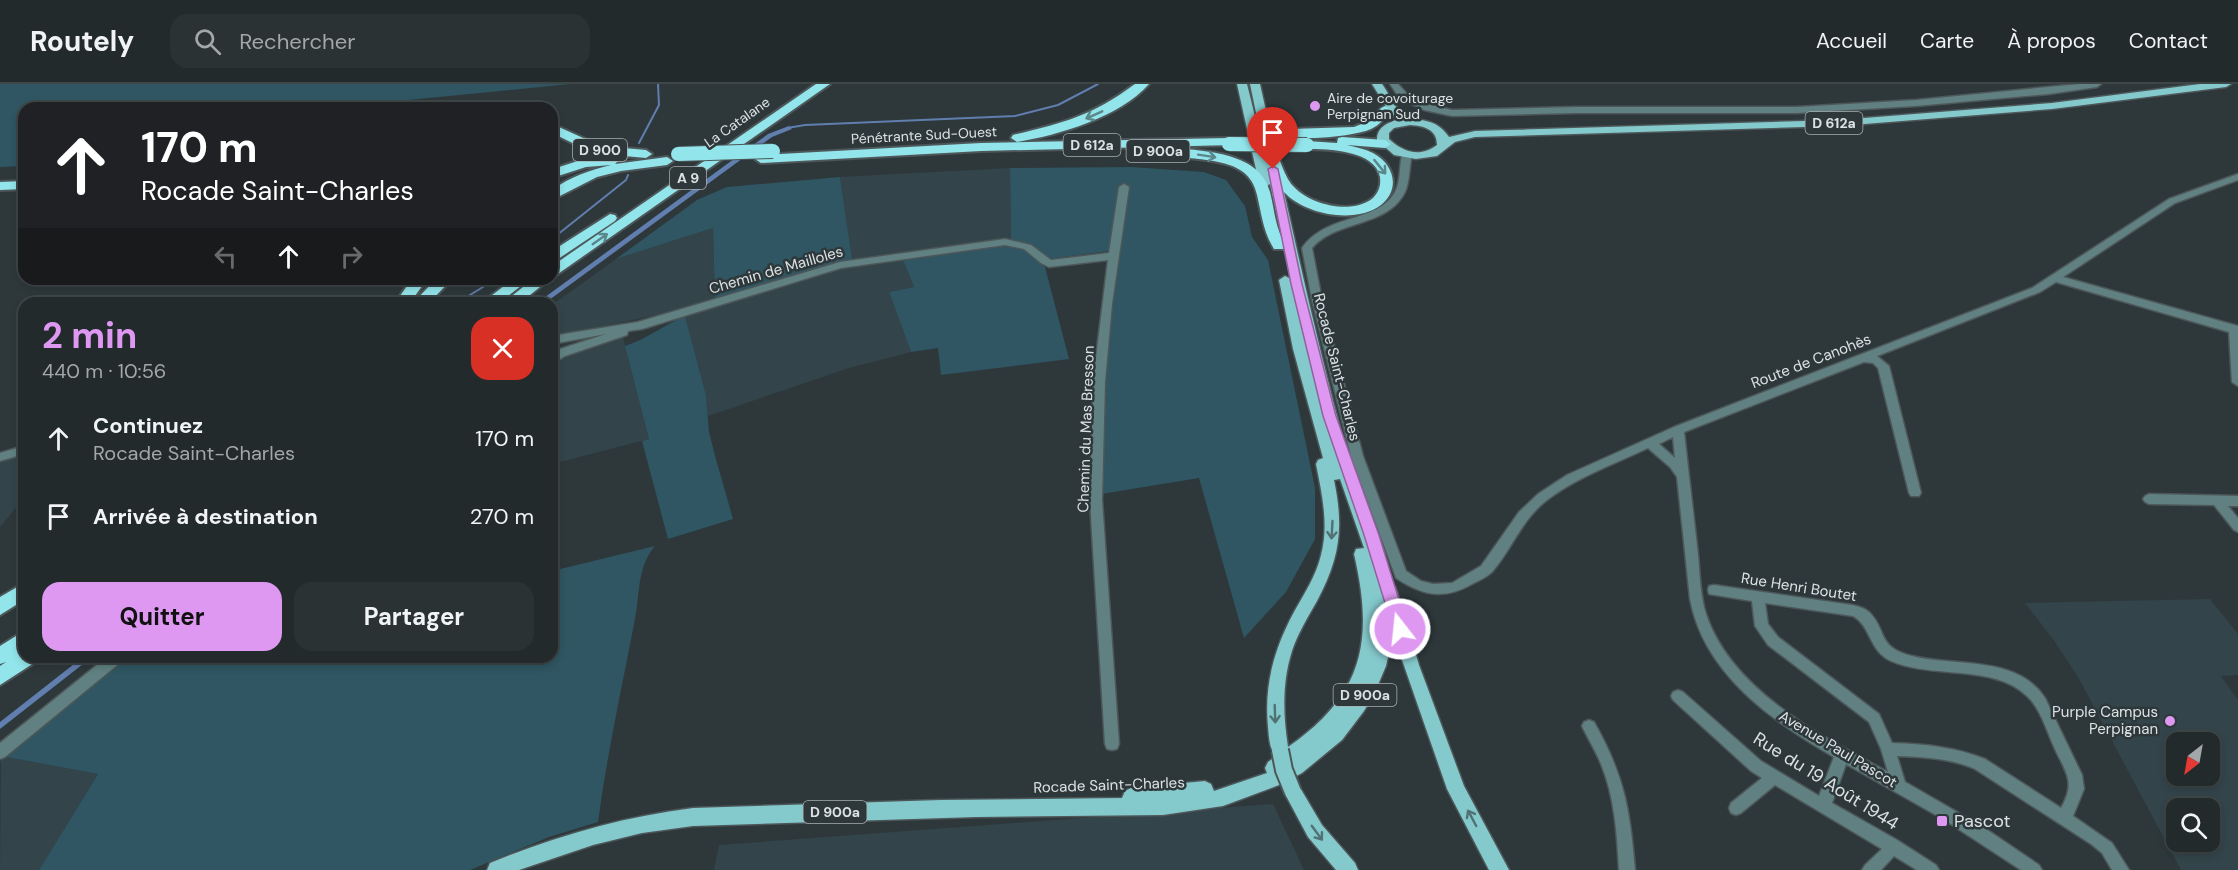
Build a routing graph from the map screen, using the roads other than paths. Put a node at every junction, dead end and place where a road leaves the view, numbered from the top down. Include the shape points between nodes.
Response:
1 (807, 84) edge
2 (824, 84) edge
3 (1143, 84) edge
4 (1242, 84) edge
5 (1255, 84) edge
6 (1371, 84) edge
7 (1377, 84) edge
8 (1394, 84) edge
9 (2097, 84) edge
10 (2187, 84) edge
11 (2226, 84) edge
12 (1385, 110) junction
13 (1413, 121) junction
14 (1387, 126) junction
15 (1433, 127) junction
16 (558, 131) edge
17 (1292, 137) junction
18 (1229, 140) junction
19 (558, 141) edge
20 (1385, 144) junction
21 (982, 145) junction
22 (1443, 146) junction
23 (1269, 150) junction
24 (569, 153) junction
25 (652, 155) junction
26 (1407, 155) junction
27 (672, 157) junction
28 (558, 170) edge
29 (558, 173) edge
30 (2238, 177) edge
31 (18, 178) edge
32 (0, 179) edge
33 (18, 185) edge
34 (0, 186) edge
35 (1124, 187) dead end
36 (558, 192) edge
37 (1278, 246) junction
38 (558, 254) edge
39 (1113, 256) junction
40 (558, 269) edge
41 (2054, 278) junction
42 (440, 285) edge
43 (514, 285) edge
44 (535, 285) edge
45 (426, 297) edge
46 (498, 297) edge
47 (518, 297) edge
48 (638, 326) junction
49 (2236, 330) edge
50 (558, 339) edge
51 (1300, 349) junction
52 (558, 355) edge
53 (1865, 358) junction
54 (2238, 382) edge
55 (1329, 416) junction
56 (1678, 430) junction
57 (1649, 442) junction
58 (18, 452) edge
59 (0, 457) edge
60 (1682, 475) junction
61 (1915, 493) dead end
62 (2149, 499) dead end
63 (2217, 501) junction
64 (2238, 501) edge
65 (2238, 527) edge
66 (1714, 590) dead end
67 (18, 594) edge
68 (1758, 597) junction
69 (18, 606) edge
70 (0, 607) edge
71 (0, 619) edge
72 (18, 643) edge
73 (0, 656) edge
74 (19, 663) edge
75 (110, 663) edge
76 (0, 677) edge
77 (1678, 696) dead end
78 (1589, 726) dead end
79 (1112, 744) dead end
80 (1888, 749) junction
81 (0, 752) edge
82 (1842, 754) junction
83 (1774, 777) junction
84 (1899, 786) junction
85 (1823, 806) junction
86 (977, 808) junction
87 (1736, 808) dead end
88 (2064, 818) junction
89 (1892, 845) junction
90 (497, 870) edge
91 (1348, 870) edge
92 (1499, 870) edge
93 (1627, 870) edge
94 (1870, 870) edge
95 (1931, 870) edge
96 (2034, 870) edge
97 (2121, 870) edge

1 - 38 highway, La Catalane / A 9
40 -> 2 highway, La Catalane / A 9
3 -> 21 highway via 1103,111 1072,124
4 - 37 main road, Rocade Saint-Charles / D 900a
5 - 23 main road, Rocade Saint-Charles / D 900a
6 - 12 main road
7 - 13 main road via 1396,114
8 - 9 street via 1418,105 1452,113 1797,110 1916,103
10 - 15 main road, D 612a via 1983,108 1835,118 1461,130
11 - 22 main road, D 612a via 2052,106 1839,123 1475,135 1451,140
12 - 14 main road
12 - 17 highway via 1380,120 1365,128
13 - 14 main road
13 - 15 main road
14 - 17 highway, D 612a via 1356,135
14 - 20 main road via 1382,136
15 - 22 main road via 1443,136
16 - 25 highway, Pénétrante Sud-Ouest / D 900 via 598,150
17 - 18 highway, Pénétrante Sud-Ouest / D 612a, bridge
17 - 20 highway, D 612a
18 - 21 highway, Pénétrante Sud-Ouest / D 612a
18 - 21 highway, Pénétrante Sud-Ouest / D 612a
18 -> 23 highway, bridge via 1346,148 1374,160 1383,169 1388,180 1386,191 1372,204 1359,208 1313,205 1289,190
19 - 24 highway
20 - 26 main road
21 - 27 highway, Pénétrante Sud-Ouest / D 612a, bridge
21 - 27 highway, Pénétrante Sud-Ouest / D 612a via 761,159
21 -> 37 highway, D 900a via 1003,150 1196,154 1232,162 1254,174 1260,182 1270,230
22 - 26 main road via 1433,154
23 - 55 main road, Rocade Saint-Charles / D 900a via 1296,284
24 - 25 highway, Pénétrante Sud-Ouest via 591,158
24 - 28 highway
25 - 27 highway, Pénétrante Sud-Ouest
26 - 57 street, Route de Canohès via 1402,186 1393,202 1381,211 1324,231 1307,248 1357,456 1401,574 1417,585 1454,588 1486,570 1523,516 1542,497 1571,478
27 - 29 highway, Pénétrante Sud-Ouest via 596,161
27 - 36 highway via 604,169
30 - 41 street, Route de Canohès via 2172,201
31 - 32 highway
33 - 34 highway
35 - 39 street, Chemin du Mas Bresson
37 - 51 main road, Rocade Saint-Charles / D 900a
39 - 48 street, Chemin de Mailloles via 1049,264 1023,245 1005,242 898,255 789,279
39 - 79 street, Chemin du Mas Bresson via 1099,382 1096,500
41 - 49 street
41 - 53 street, Route de Canohès via 2002,305
42 - 45 highway
43 - 46 highway
44 - 47 highway
48 - 50 street, Chemin de Mailloles
48 - 52 street
49 - 54 street
51 - 86 main road, Rocade Saint-Charles / D 900a via 1373,598 1371,651 1344,708 1320,735 1294,755 1272,769 1226,786
51 -> 91 main road, bridge via 1333,513 1332,537 1322,574 1289,638 1276,683 1274,717 1284,770 1293,792 1315,831
53 - 56 street, Route de Canohès
53 - 61 street via 1882,366
55 - 86 main road, Rocade Saint-Charles / D 900a via 1379,575 1385,635 1377,670 1362,701 1327,745 1268,782 1219,798 1172,806
92 -> 55 main road via 1456,789
56 - 57 street, Route de Canohès
56 - 60 street, Avenue Paul Pascot
57 - 60 street
58 - 59 street
60 - 82 street, Avenue Paul Pascot via 1700,616 1714,646 1771,709
62 - 63 street
63 - 64 street
63 - 65 street
66 - 68 street, Rue Henri Boutet
67 - 70 highway
68 - 80 street via 1762,626 1769,636 1874,718
68 - 88 street, Rue Henri Boutet via 1852,609 1863,615 1878,644 1895,657 2018,680 2034,692 2077,778 2077,797
69 - 71 highway
72 - 73 highway
74 - 76 highway
75 - 81 street
77 - 83 street, Rue du 19 Août 1944 via 1756,766
78 - 93 street via 1613,772 1623,810
80 - 84 street
80 - 88 street via 1963,755
82 - 84 street, Avenue Paul Pascot
82 - 85 street
83 - 85 street, Rue du 19 Août 1944
83 - 87 street
84 - 96 street, Avenue Paul Pascot via 2003,847
85 - 89 street, Rue du 19 Août 1944
86 - 90 main road, Rocade Saint-Charles / D 900a via 651,821 569,842
88 - 97 street via 2107,848
89 - 94 street
89 - 95 street, Rue du 19 Août 1944

